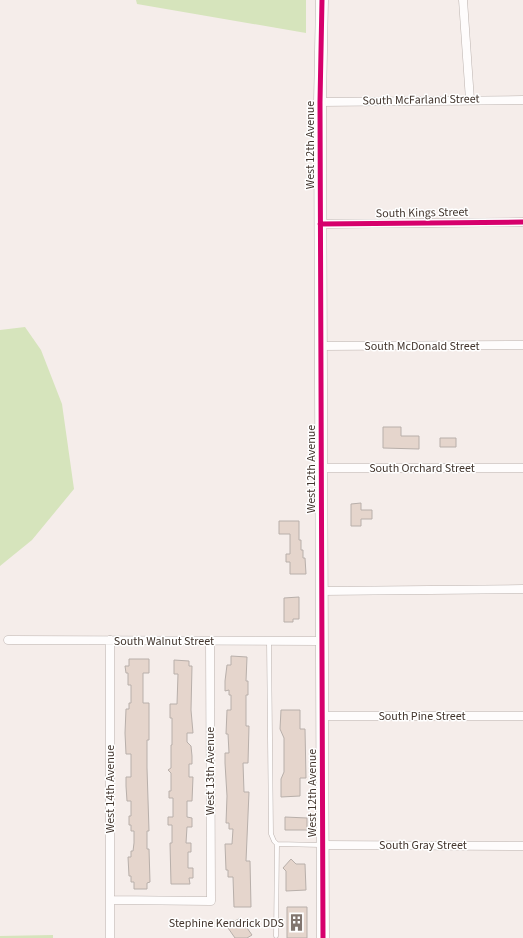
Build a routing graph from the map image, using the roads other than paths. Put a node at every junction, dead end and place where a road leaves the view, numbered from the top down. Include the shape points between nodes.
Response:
1 (322, 0) edge
2 (463, 0) edge
3 (470, 100) junction
4 (523, 100) edge
5 (320, 102) junction
6 (523, 222) edge
7 (320, 224) junction
8 (523, 345) edge
9 (320, 346) junction
10 (321, 468) junction
11 (523, 468) edge
12 (523, 589) edge
13 (321, 591) junction
14 (8, 640) dead end
15 (110, 640) junction
16 (210, 641) junction
17 (321, 641) junction
18 (269, 642) junction
19 (322, 716) junction
20 (523, 716) edge
21 (277, 844) junction
22 (322, 845) junction
23 (523, 846) edge
24 (110, 900) junction
25 (276, 936) dead end
26 (110, 938) edge
27 (322, 938) edge

1 - 5 main road, West 12th Avenue
2 - 3 street
3 - 4 street, South McFarland Street
3 - 5 street, South McFarland Street
5 - 7 main road, West 12th Avenue
6 - 7 street, South Kings Street
7 - 9 main road, West 12th Avenue
8 - 9 street, South McDonald Street
9 - 10 main road, West 12th Avenue
10 - 11 street, South Orchard Street
10 - 13 main road, West 12th Avenue
12 - 13 street
13 - 17 main road, West 12th Avenue
14 - 15 street, South Walnut Street
15 - 16 street, South Walnut Street
15 - 24 street, West 14th Avenue
16 - 18 street, South Walnut Street
16 - 24 street, West 13th Avenue via 210,901
17 - 18 street, South Walnut Street
17 - 19 main road, West 12th Avenue
18 - 21 lane via 270,834
19 - 20 street, South Pine Street
19 - 22 main road, West 12th Avenue
21 - 22 lane
21 - 25 lane
22 - 23 street, South Gray Street
22 - 27 main road, West 12th Avenue
24 - 26 street, West 14th Avenue

